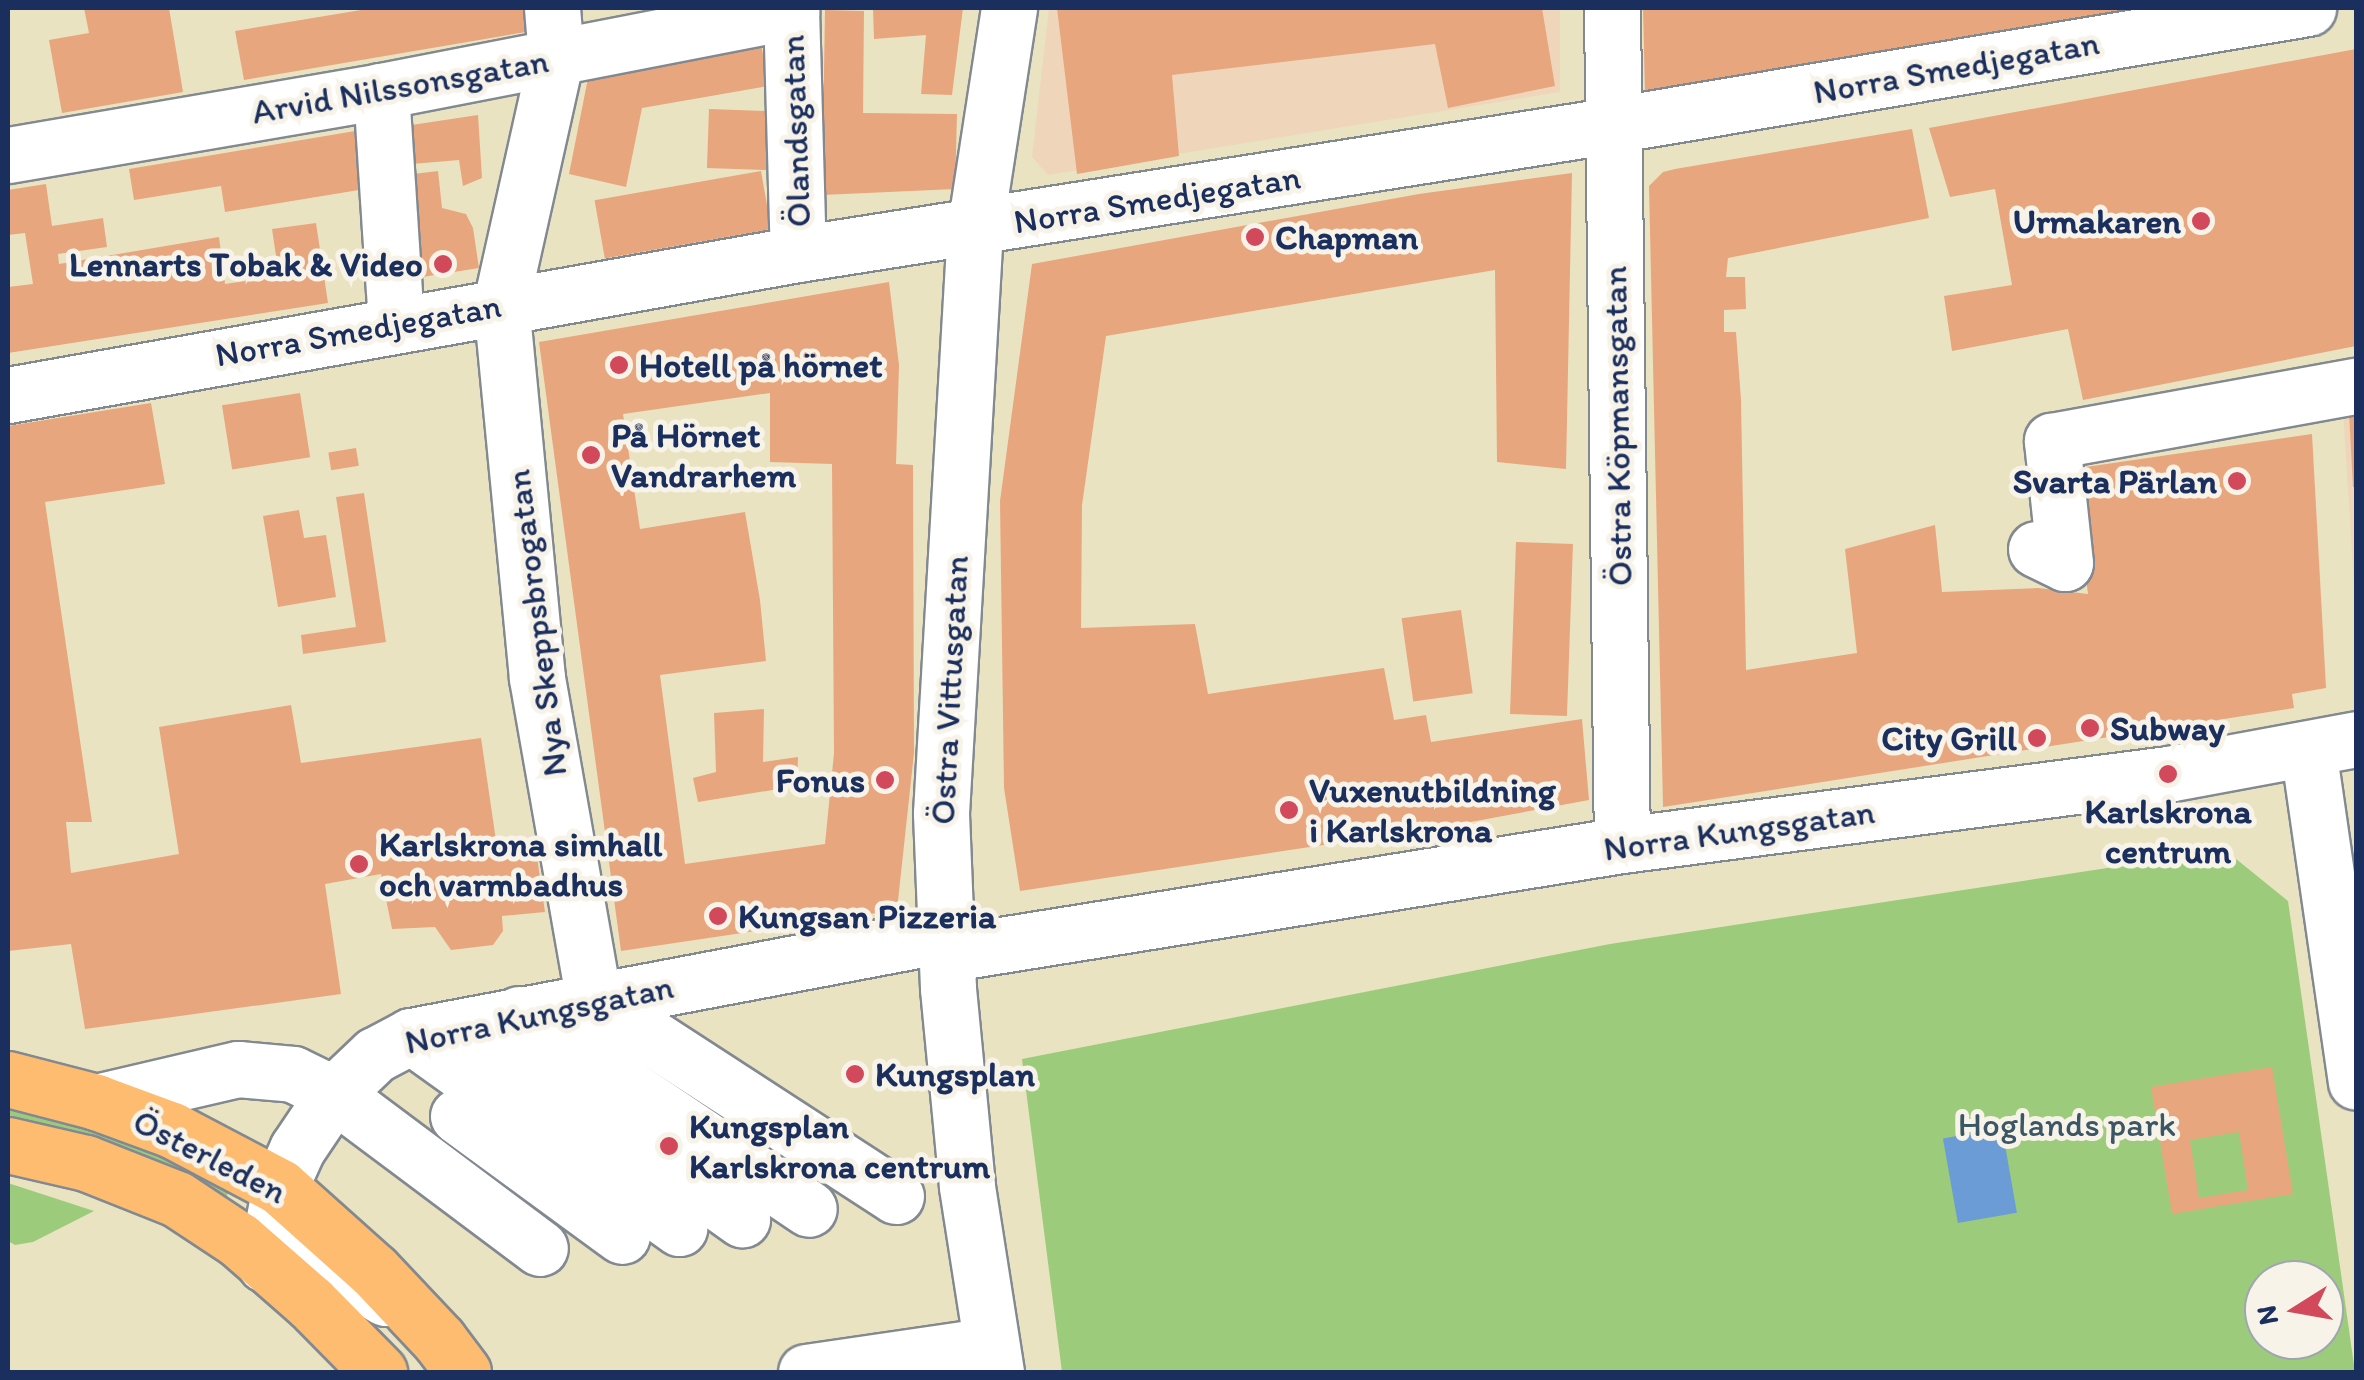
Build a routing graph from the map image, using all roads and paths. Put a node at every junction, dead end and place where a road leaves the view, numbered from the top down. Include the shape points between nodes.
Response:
1 (1009, 8) edge
2 (1612, 8) edge
3 (2308, 8) edge
4 (791, 9) edge
5 (554, 32) edge
6 (381, 91) junction
7 (1613, 125) junction
8 (8, 155) edge
9 (976, 228) junction
10 (798, 254) junction
11 (501, 304) junction
12 (396, 323) junction
13 (2356, 386) edge
14 (8, 394) edge
15 (2036, 549) dead end
16 (2332, 744) edge
17 (2339, 838) edge
18 (1622, 845) junction
19 (944, 945) junction
20 (594, 1000) junction
21 (494, 1020) junction
22 (393, 1045) junction
23 (8, 1079) edge
24 (2356, 1082) edge
25 (334, 1094) junction
26 (96, 1102) junction
27 (8, 1145) edge
28 (280, 1187) junction
29 (896, 1196) dead end
30 (809, 1209) dead end
31 (742, 1219) dead end
32 (679, 1228) dead end
33 (622, 1236) dead end
34 (540, 1248) dead end
35 (320, 1263) junction
36 (265, 1264) junction
37 (993, 1359) edge
38 (379, 1372) edge
39 (463, 1372) edge
40 (806, 1372) edge

1 - 9 street, Östra Vittusgatan
2 - 7 street, Östra Köpmansgatan
3 - 7 street, Norra Smedjegatan
4 - 5 street, Arvid Nilssonsgatan
4 - 10 street, Ölandsgatan
5 - 6 street, Arvid Nilssonsgatan
5 - 11 street, Nya Skeppsbrogatan
6 - 8 street, Arvid Nilssonsgatan
6 - 12 street
7 - 9 street, Norra Smedjegatan
7 - 18 street, Östra Köpmansgatan
9 - 10 street, Norra Smedjegatan
9 - 19 street, Östra Vittusgatan via 941,813
10 - 11 street, Norra Smedjegatan
11 - 12 street, Norra Smedjegatan
11 - 20 street, Nya Skeppsbrogatan via 537,678
12 - 14 street, Norra Smedjegatan
13 - 15 street via 2052,440 2065,563
16 - 17 street
16 - 18 street, Norra Kungsgatan via 2168,774
17 - 24 street
18 - 19 street, Norra Kungsgatan
19 - 20 street, Norra Kungsgatan
19 - 37 street, Östra Vittusgatan
20 - 21 street, Norra Kungsgatan
20 - 29 street
21 - 22 street, Norra Kungsgatan
21 - 30 street
21 - 31 street
22 - 25 street, Norra Kungsgatan
22 - 32 street
22 - 33 street via 482,1134
23 - 26 main road, Österleden
25 - 26 street via 293,1074 238,1069
25 - 28 street, Norra Kungsgatan
25 - 34 street
26 - 28 main road, Österleden via 172,1130
27 - 36 main road, Österleden via 138,1180 213,1222
28 - 35 main road, Österleden
28 - 36 street, Norra Kungsgatan
35 - 36 main road, Österleden
35 - 38 main road, Österleden
35 - 39 main road, Österleden via 421,1320
37 - 40 street

